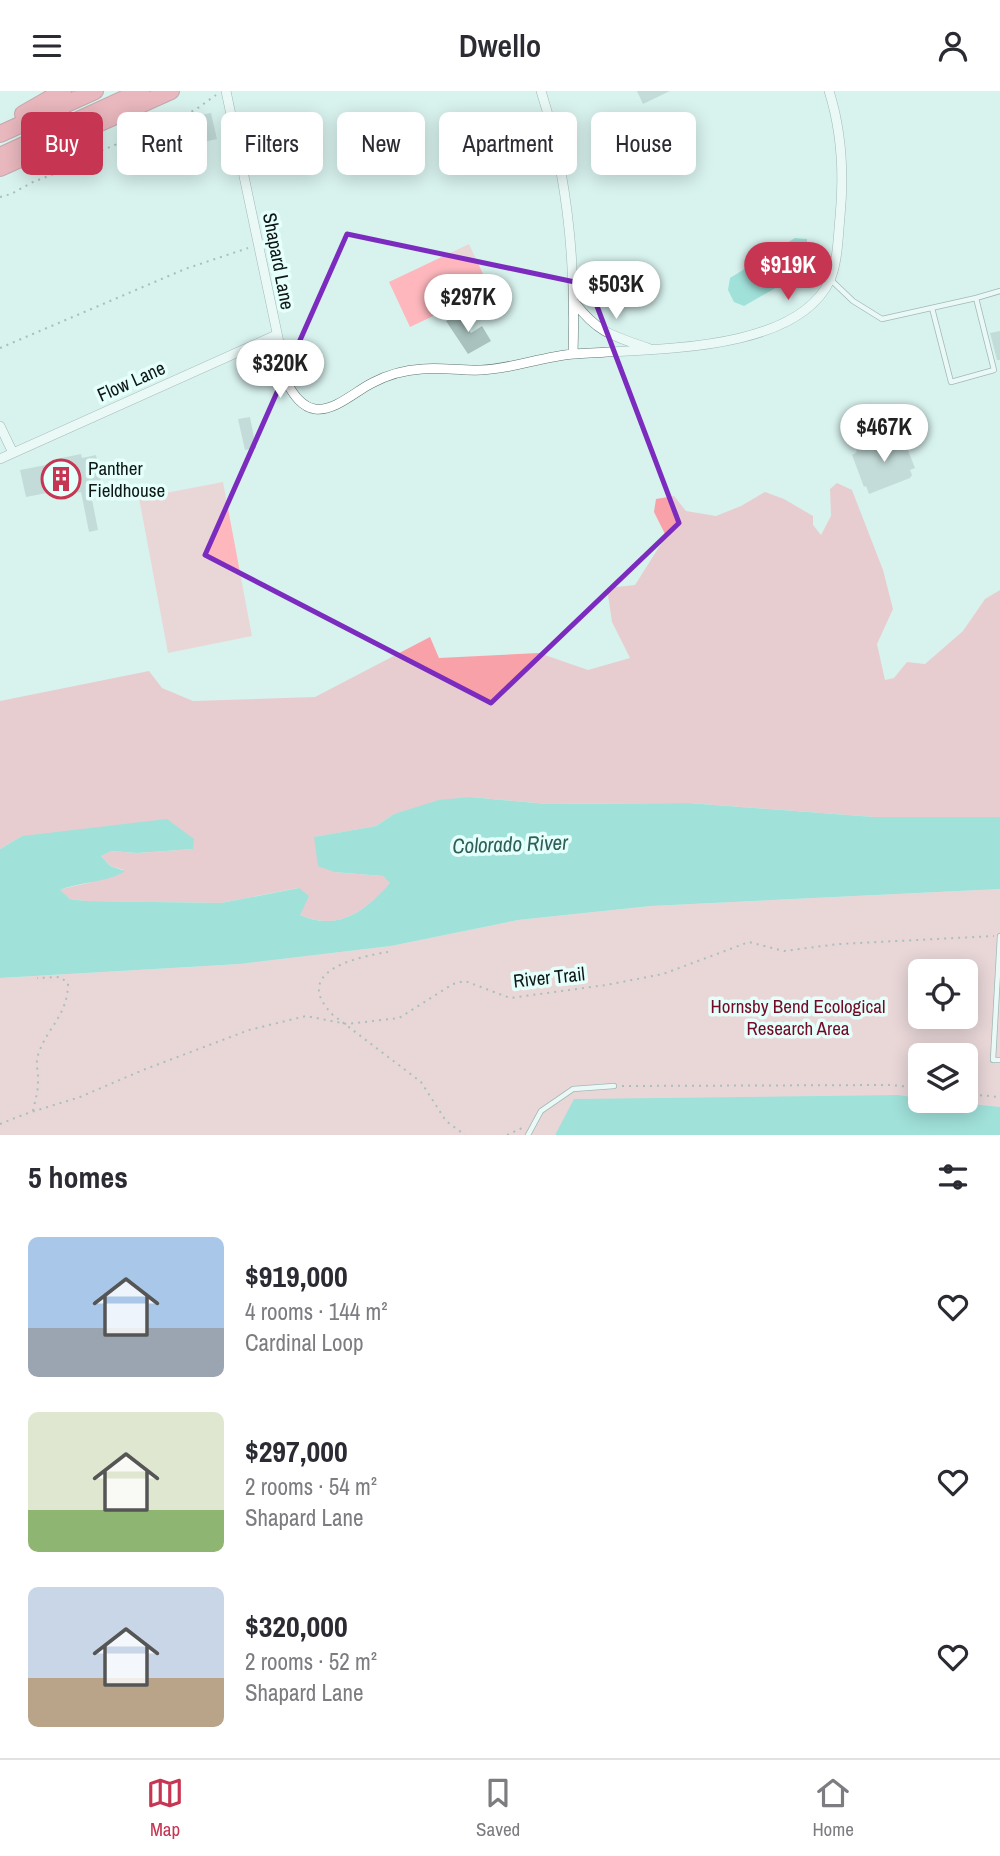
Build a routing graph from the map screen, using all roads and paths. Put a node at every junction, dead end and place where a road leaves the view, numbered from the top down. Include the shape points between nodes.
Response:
1 (63, 91) edge
2 (94, 91) edge
3 (117, 91) edge
4 (141, 91) edge
5 (171, 91) edge
6 (225, 91) edge
7 (541, 91) edge
8 (830, 91) edge
9 (0, 133) edge
10 (0, 145) edge
11 (0, 156) edge
12 (0, 168) edge
13 (0, 197) edge
14 (259, 244) junction
15 (830, 280) junction
16 (1000, 291) edge
17 (976, 297) junction
18 (575, 303) junction
19 (932, 308) junction
20 (276, 335) junction
21 (0, 348) edge
22 (650, 348) junction
23 (573, 354) junction
24 (0, 426) edge
25 (13, 453) junction
26 (0, 459) edge
27 (999, 936) edge
28 (388, 952) dead end
29 (37, 978) dead end
30 (347, 1024) junction
31 (1000, 1060) edge
32 (614, 1086) joint
33 (908, 1087) edge
34 (978, 1095) edge
35 (1000, 1097) edge
36 (33, 1112) junction
37 (0, 1124) edge
38 (532, 1129) junction
39 (466, 1135) edge
40 (507, 1135) edge
41 (528, 1135) edge

1 - 9 highway
2 - 9 highway
3 - 10 highway
4 - 11 highway
5 - 12 highway
6 - 13 path via 195,110
6 - 14 street, Shapard Lane
7 - 18 street via 561,164
8 - 15 street via 840,137 842,191
14 - 20 street, Shapard Lane
14 - 21 path via 185,269
15 - 19 lane via 882,319
15 - 22 street via 812,304 754,334 724,343
16 - 17 lane
17 - 19 lane
17 - 19 lane via 994,370 951,382
18 - 22 street via 599,329
18 - 23 street
20 - 23 street, Shapard Lane via 288,385 315,410 398,372 481,370
20 - 25 street, Flow Lane
22 - 23 street
24 - 25 street
25 - 26 street, Flow Lane
27 - 30 path, River Trail via 784,951 749,942 663,974 550,993 510,998 465,981 399,1018
27 - 31 lane via 993,1060
28 - 30 path via 351,959 319,985 323,1004
29 - 36 path via 60,977 68,983 68,992 37,1058
30 - 36 path, River Trail via 306,1016 248,1030
30 - 39 path via 421,1082 446,1121
32 - 33 path
32 - 38 lane via 573,1089 541,1111
34 - 35 path
36 - 37 path, River Trail
38 - 40 path via 526,1126
38 - 41 lane

